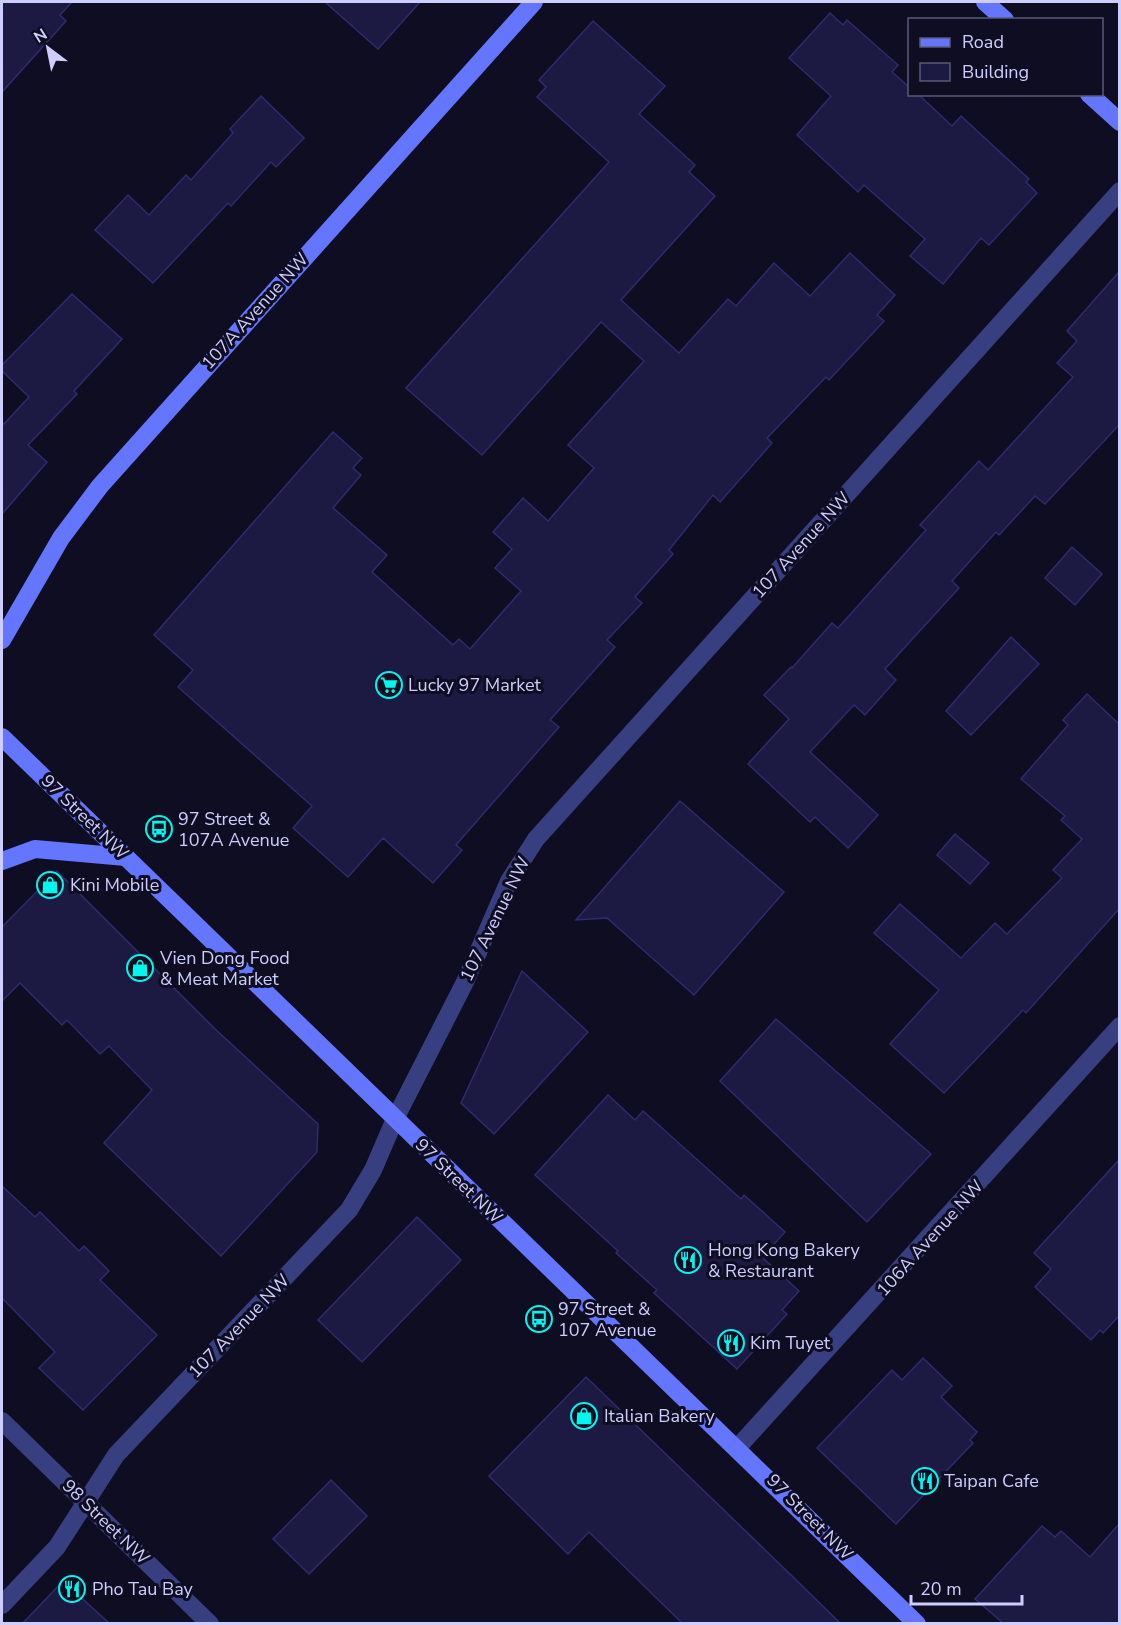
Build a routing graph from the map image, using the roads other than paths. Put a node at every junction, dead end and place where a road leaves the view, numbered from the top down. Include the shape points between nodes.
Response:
1 (534, 2) edge
2 (985, 2) edge
3 (1003, 18) edge
4 (1091, 96) edge
5 (1119, 122) edge
6 (1119, 191) edge
7 (2, 640) edge
8 (2, 737) edge
9 (126, 856) junction
10 (2, 861) edge
11 (1119, 1026) edge
12 (395, 1119) junction
13 (2, 1421) edge
14 (738, 1447) junction
15 (86, 1503) junction
16 (2, 1605) edge
17 (210, 1623) edge
18 (917, 1623) edge

1 - 7 main road, 107A Avenue NW via 107,477 61,538
2 - 3 main road
4 - 5 main road
6 - 12 street, 107 Avenue NW via 536,839 509,881 466,980
8 - 9 main road, 97 Street NW
9 - 10 main road via 46,849 21,852
9 - 12 main road, 97 Street NW
11 - 14 street, 106A Avenue NW
12 - 14 main road, 97 Street NW
12 - 15 street, 107 Avenue NW via 350,1210 116,1455
13 - 15 street, 98 Street NW
14 - 18 main road, 97 Street NW
15 - 16 street, 107 Avenue NW via 57,1547
15 - 17 street, 98 Street NW

